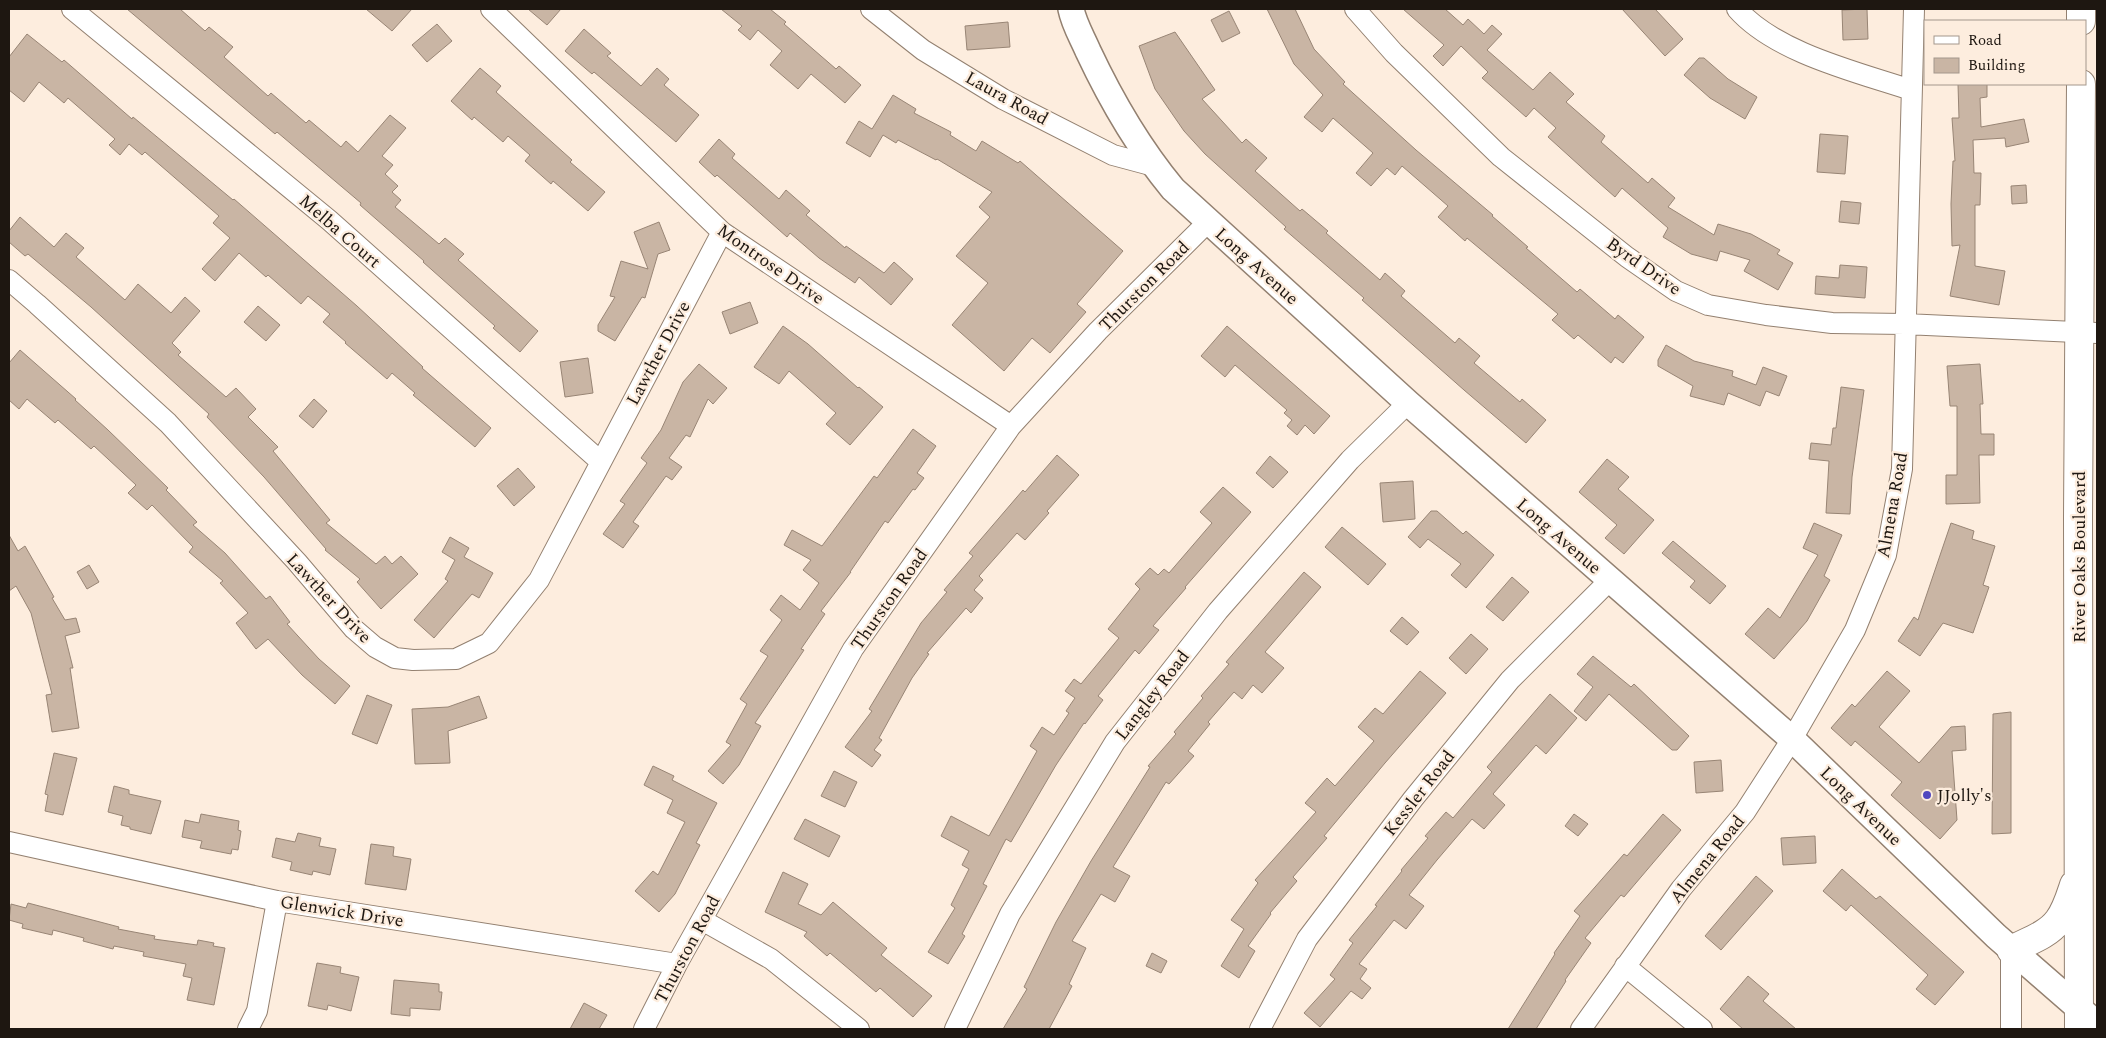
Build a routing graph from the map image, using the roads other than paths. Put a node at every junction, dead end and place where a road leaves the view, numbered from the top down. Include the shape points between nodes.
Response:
1 (72, 9) edge
2 (491, 9) edge
3 (871, 9) edge
4 (1071, 9) edge
5 (1355, 9) edge
6 (1737, 9) edge
7 (1914, 9) edge
8 (2086, 88) edge
9 (1912, 90) junction
10 (1154, 166) junction
11 (1208, 222) junction
12 (722, 232) junction
13 (9, 280) edge
14 (1905, 324) junction
15 (2088, 333) edge
16 (1408, 403) junction
17 (1012, 426) junction
18 (601, 462) junction
19 (1610, 580) junction
20 (2088, 606) edge
21 (1792, 739) junction
22 (9, 842) edge
23 (2079, 875) junction
24 (277, 901) junction
25 (702, 920) junction
26 (2011, 950) junction
27 (677, 964) junction
28 (1625, 966) junction
29 (2085, 1021) edge
30 (248, 1029) edge
31 (644, 1029) edge
32 (859, 1029) edge
33 (954, 1029) edge
34 (1260, 1029) edge
35 (1581, 1029) edge
36 (1702, 1029) edge
37 (2011, 1029) edge

1 - 18 street, Melba Court via 329,220
2 - 12 street, Montrose Drive
3 - 10 street, Laura Road via 923,50 1003,99 1113,155
4 - 10 street, Long Avenue via 1097,70
5 - 14 street, Byrd Drive via 1394,53 1500,157 1676,291 1708,305 1766,315 1832,323
6 - 9 street via 1776,41 1841,68
7 - 9 street, Almena Road
8 - 15 main road, River Oaks Boulevard
9 - 14 street, Almena Road
10 - 11 street, Long Avenue
11 - 16 street, Long Avenue
11 - 17 street, Thurston Road via 1098,331
12 - 17 street, Montrose Drive
12 - 18 street, Lawther Drive
13 - 18 street, Lawther Drive via 168,423 297,562 354,629 375,647 395,658 456,659 489,643 539,580
14 - 15 street, Byrd Drive
14 - 21 street, Almena Road via 1902,469 1886,555 1856,630
15 - 20 main road, River Oaks Boulevard
16 - 19 street, Long Avenue
16 - 33 street, Langley Road via 1350,460 1218,611 1115,742 1010,914
17 - 25 street, Thurston Road via 853,649
19 - 21 street, Long Avenue
19 - 34 street, Kessler Road via 1510,680 1413,799 1307,939
20 - 23 main road, River Oaks Boulevard
21 - 26 street, Long Avenue
21 - 28 street, Almena Road via 1745,812 1681,889
22 - 24 street, Glenwick Drive
23 - 26 main road via 2057,923
23 - 29 main road, River Oaks Boulevard
24 - 27 street, Glenwick Drive
24 - 30 street via 257,1011
25 - 27 street, Thurston Road
25 - 32 street via 771,959
26 - 29 street, Long Avenue
26 - 37 street
27 - 31 street, Thurston Road
28 - 35 street, Almena Road
28 - 36 street

